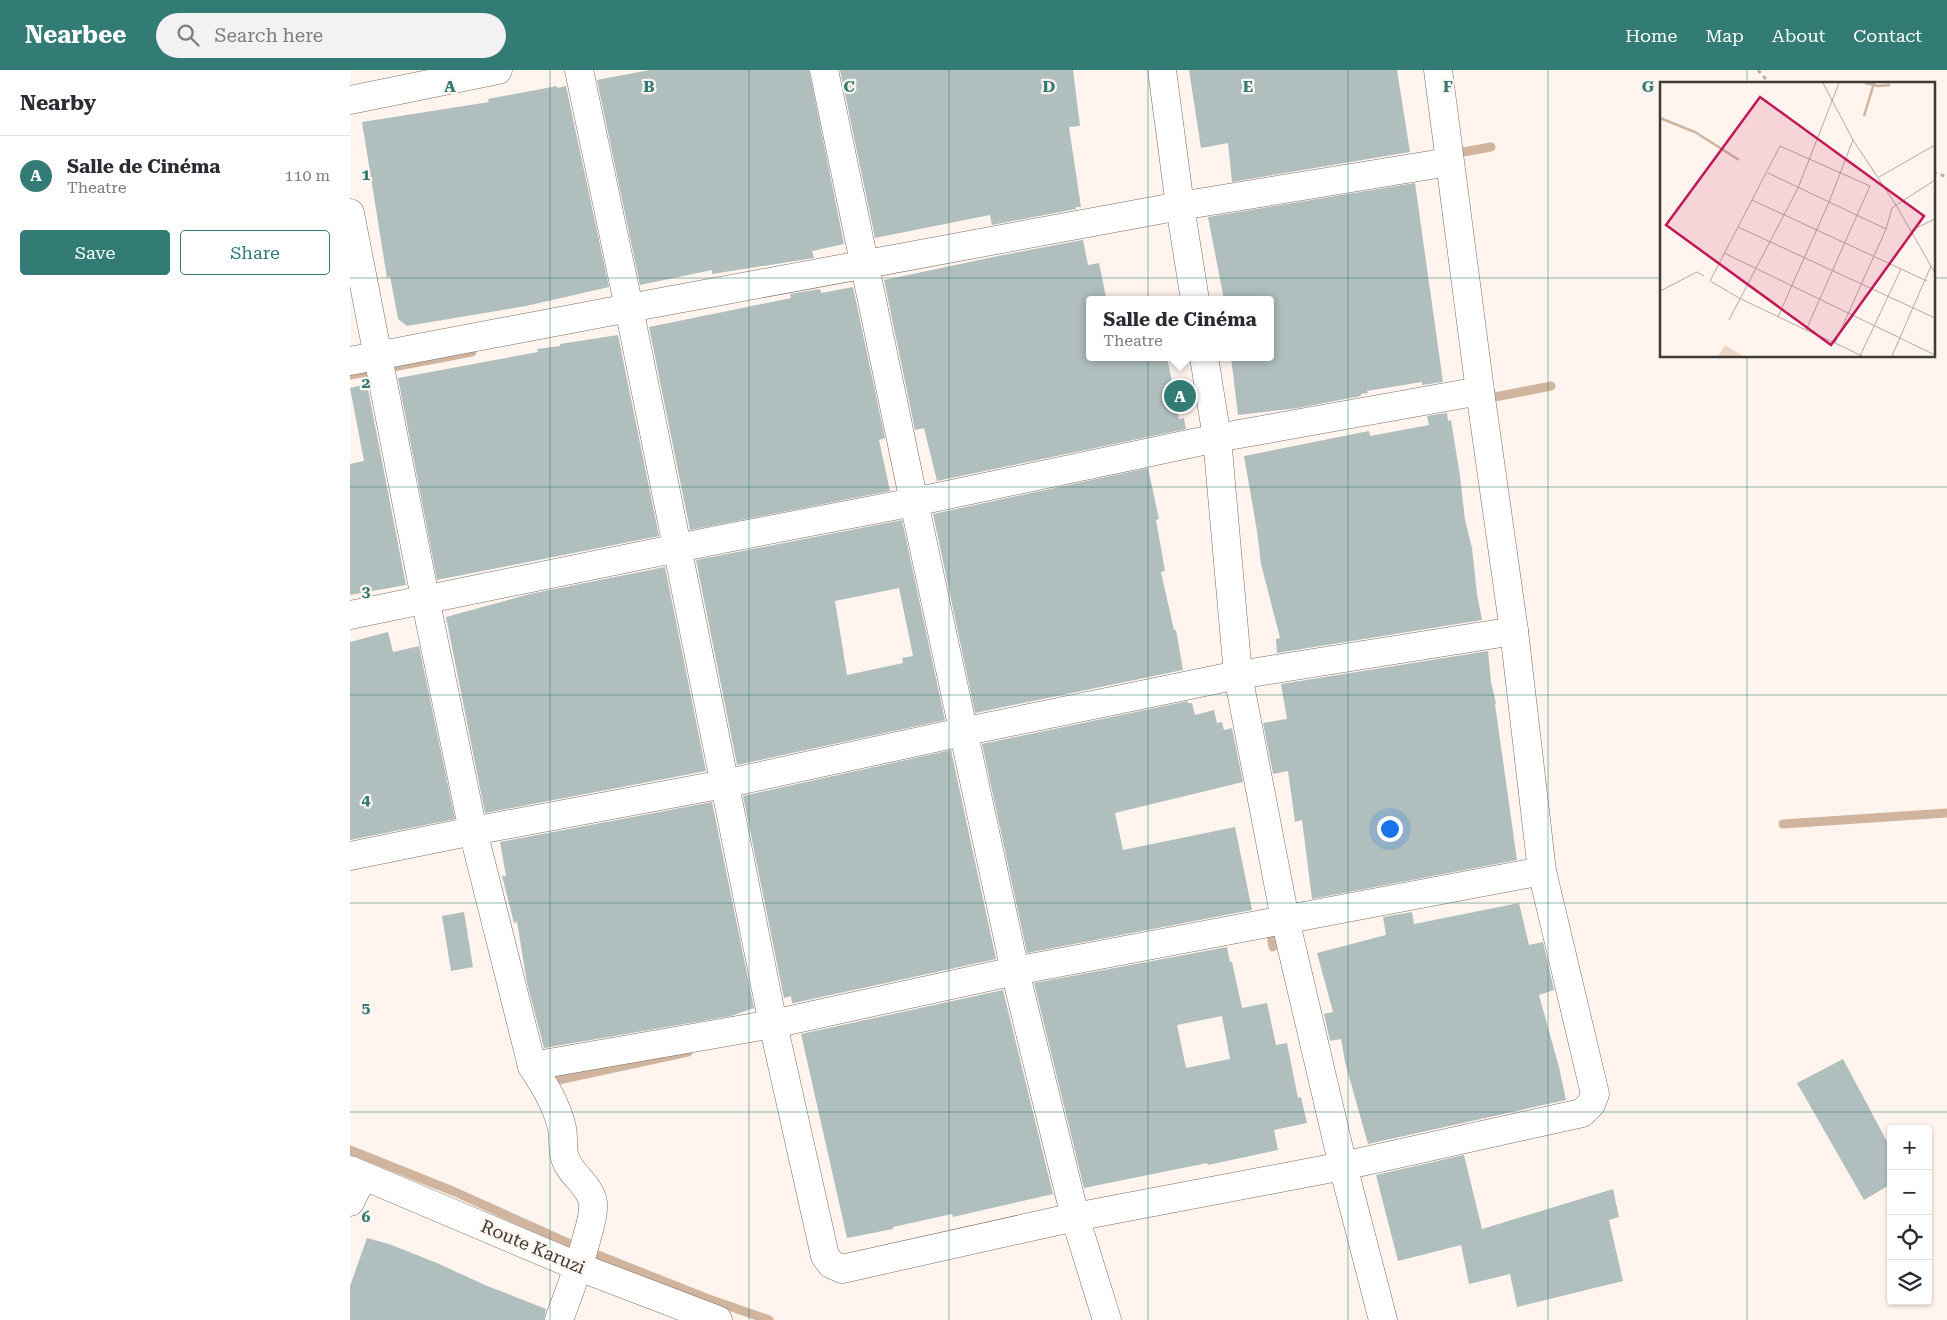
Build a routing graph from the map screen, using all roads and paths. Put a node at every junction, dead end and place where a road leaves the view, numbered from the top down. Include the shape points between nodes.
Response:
1 (498, 70) edge
2 (579, 70) edge
3 (824, 70) edge
4 (1162, 70) edge
5 (1438, 70) edge
6 (1758, 70) edge
7 (1768, 82) edge
8 (350, 100) edge
9 (1449, 162) junction
10 (1934, 172) edge
11 (1947, 177) edge
12 (1180, 206) junction
13 (350, 213) edge
14 (866, 265) junction
15 (1194, 296) edge
16 (629, 308) junction
17 (377, 357) junction
18 (350, 361) edge
19 (1205, 361) edge
20 (1480, 391) junction
21 (1217, 438) junction
22 (914, 502) junction
23 (677, 548) junction
24 (425, 598) junction
25 (350, 615) edge
26 (1514, 631) junction
27 (1238, 675) junction
28 (962, 732) junction
29 (724, 784) junction
30 (472, 831) junction
31 (350, 856) edge
32 (1542, 871) junction
33 (1285, 919) junction
34 (1015, 971) junction
35 (773, 1024) junction
36 (532, 1066) junction
37 (1343, 1166) junction
38 (357, 1173) edge
39 (350, 1202) edge
40 (1075, 1217) junction
41 (579, 1267) junction
42 (559, 1320) edge
43 (718, 1320) edge
44 (1106, 1320) edge
45 (1383, 1320) edge

1 - 8 street
2 - 16 street
3 - 14 street
4 - 12 street
5 - 9 street
6 - 7 path
9 - 12 street
9 - 20 street
10 - 11 path
12 - 14 street
12 - 15 street
13 - 17 street
14 - 16 street
14 - 22 street
16 - 17 street
16 - 23 street
17 - 18 street
17 - 24 street
19 - 21 street
20 - 21 street
20 - 26 street
21 - 22 street
21 - 27 street
22 - 23 street
22 - 28 street
23 - 24 street
23 - 29 street
24 - 25 street
24 - 30 street
26 - 27 street
26 - 32 street
27 - 28 street
27 - 33 street
28 - 29 street
28 - 34 street
29 - 30 street
29 - 35 street
30 - 31 street
30 - 36 street
32 - 33 street
32 - 37 street via 1595,1094 1591,1104 1582,1113
33 - 34 street
33 - 37 street
34 - 35 street
34 - 40 street
35 - 36 street
35 - 40 street via 825,1256 831,1264 842,1269
36 - 41 street via 557,1112 565,1158 593,1203
37 - 40 street
37 - 45 street
38 - 39 street
38 - 41 street, Route Karuzi
40 - 44 street
41 - 42 street
41 - 43 street, Route Karuzi

